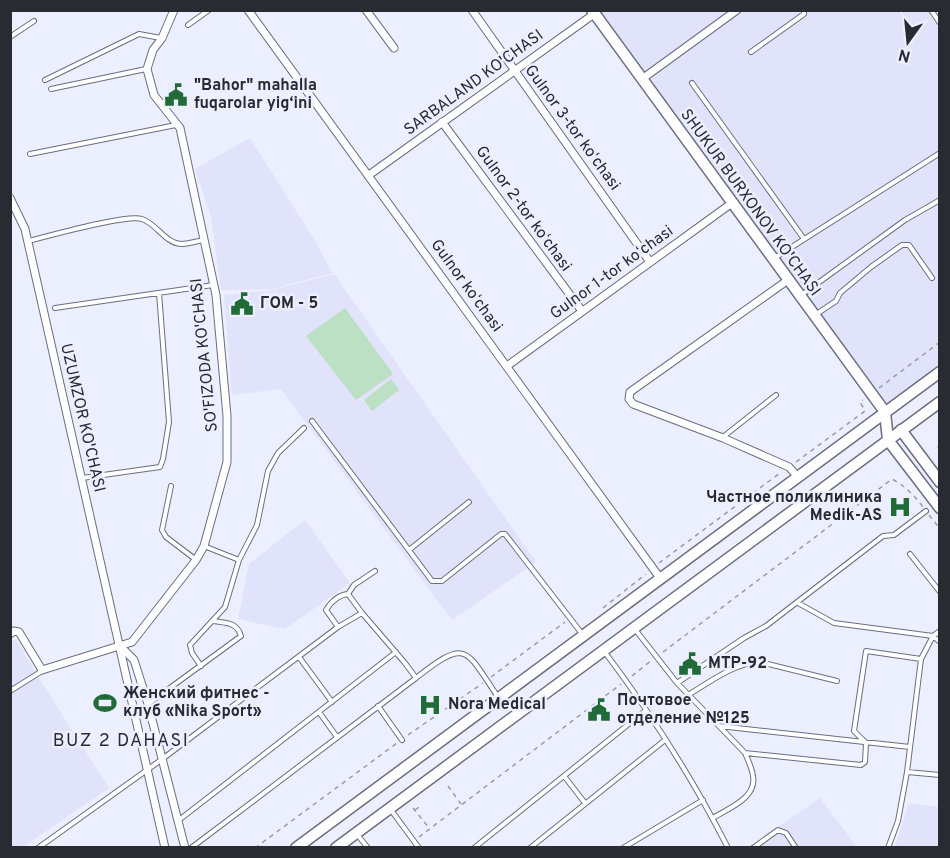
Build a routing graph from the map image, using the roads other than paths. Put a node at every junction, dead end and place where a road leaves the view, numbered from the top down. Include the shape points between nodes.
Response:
1 (174, 10) edge
2 (209, 10) edge
3 (248, 10) edge
4 (366, 10) edge
5 (472, 10) edge
6 (737, 10) edge
7 (804, 10) edge
8 (931, 10) edge
9 (593, 12) edge
10 (34, 21) dead end
11 (939, 22) edge
12 (188, 25) dead end
13 (10, 37) edge
14 (162, 38) junction
15 (394, 48) dead end
16 (751, 52) dead end
17 (147, 69) junction
18 (514, 71) junction
19 (642, 79) junction
20 (45, 80) dead end
21 (692, 83) dead end
22 (51, 89) dead end
23 (442, 122) junction
24 (176, 124) junction
25 (939, 153) edge
26 (30, 154) dead end
27 (369, 176) junction
28 (10, 198) edge
29 (939, 200) edge
30 (732, 203) junction
31 (804, 238) junction
32 (204, 240) junction
33 (28, 241) junction
34 (773, 259) junction
35 (651, 262) junction
36 (932, 278) dead end
37 (788, 280) junction
38 (214, 285) junction
39 (159, 293) junction
40 (800, 296) junction
41 (56, 308) dead end
42 (582, 311) junction
43 (814, 316) junction
44 (507, 366) junction
45 (939, 372) edge
46 (776, 395) dead end
47 (939, 402) edge
48 (885, 412) junction
49 (312, 421) dead end
50 (304, 428) dead end
51 (901, 430) junction
52 (723, 438) junction
53 (888, 440) junction
54 (798, 477) junction
55 (82, 478) junction
56 (939, 482) edge
57 (171, 486) dead end
58 (469, 502) dead end
59 (939, 508) edge
60 (926, 511) road end
61 (204, 546) junction
62 (409, 550) junction
63 (910, 554) dead end
64 (196, 560) junction
65 (238, 560) junction
66 (375, 571) dead end
67 (660, 578) junction
68 (939, 592) edge
69 (348, 594) junction
70 (798, 603) junction
71 (362, 613) junction
72 (213, 621) junction
73 (338, 627) junction
74 (633, 628) junction
75 (939, 631) edge
76 (10, 634) edge
77 (583, 635) junction
78 (933, 636) junction
79 (939, 642) edge
80 (120, 646) junction
81 (603, 650) junction
82 (396, 652) junction
83 (299, 657) junction
84 (921, 659) junction
85 (201, 666) junction
86 (42, 670) junction
87 (416, 678) junction
88 (837, 681) dead end
89 (677, 683) junction
90 (10, 691) edge
91 (688, 695) junction
92 (499, 698) junction
93 (332, 702) junction
94 (147, 704) junction
95 (378, 706) junction
96 (645, 711) junction
97 (319, 712) junction
98 (719, 726) junction
99 (337, 737) junction
100 (665, 740) junction
101 (400, 741) road end
102 (866, 743) junction
103 (910, 747) junction
104 (745, 753) junction
105 (161, 760) junction
106 (147, 771) junction
107 (907, 772) junction
108 (939, 775) edge
109 (564, 776) junction
110 (703, 800) junction
111 (585, 803) junction
112 (389, 808) junction
113 (713, 818) junction
114 (178, 820) junction
115 (356, 833) junction
116 (309, 838) junction
117 (38, 848) edge
118 (165, 848) edge
119 (185, 848) edge
120 (191, 848) edge
121 (296, 848) edge
122 (317, 848) edge
123 (336, 848) edge
124 (368, 848) edge
125 (419, 848) edge
126 (474, 848) edge
127 (530, 848) edge
128 (623, 848) edge
129 (728, 848) edge
130 (753, 848) edge
131 (796, 848) edge
132 (888, 848) edge

1 - 14 street
2 - 12 lane
3 - 27 street, Gulnor koʻchasi
4 - 15 street
5 - 18 street, Gulnor 3-tor koʻchasi
6 - 19 street
7 - 16 lane via 804,14
8 - 11 lane
9 - 18 street, SARBALAND KO'CHASI
9 - 19 main road, SHUKUR BURXONOV KO'CHASI
10 - 13 lane
14 - 17 street
14 - 20 lane via 139,34
17 - 22 lane
17 - 24 street, SO'FIZODA KO'CHASI via 154,95
18 - 23 street, SARBALAND KO'CHASI
18 - 35 street, Gulnor 3-tor koʻchasi
19 - 30 main road, SHUKUR BURXONOV KO'CHASI
21 - 31 lane
23 - 27 street, SARBALAND KO'CHASI
23 - 42 street, Gulnor 2-tor koʻchasi
24 - 26 lane
24 - 32 street, SO'FIZODA KO'CHASI
25 - 31 lane
27 - 44 street, Gulnor koʻchasi
28 - 33 street, UZUMZOR KO'CHASI
29 - 40 lane
30 - 34 main road, SHUKUR BURXONOV KO'CHASI
30 - 35 street, Gulnor 1-tor koʻchasi
31 - 34 lane
32 - 33 lane via 180,244 140,219
32 - 38 street, SO'FIZODA KO'CHASI
33 - 55 street, UZUMZOR KO'CHASI
34 - 37 main road, SHUKUR BURXONOV KO'CHASI
35 - 42 street, Gulnor 1-tor koʻchasi
36 - 43 lane via 909,245 902,245
37 - 40 main road, SHUKUR BURXONOV KO'CHASI
37 - 52 street via 630,392 633,404
38 - 39 lane
38 - 61 street, SO'FIZODA KO'CHASI via 227,416 227,462
39 - 41 lane
39 - 55 lane via 169,422 164,459 160,467
40 - 43 main road, SHUKUR BURXONOV KO'CHASI
42 - 44 street, Gulnor 1-tor koʻchasi
43 - 48 main road, SHUKUR BURXONOV KO'CHASI
44 - 67 street, Gulnor koʻchasi
45 - 48 main road
46 - 52 lane
47 - 51 main road
48 - 51 main road, SHUKUR BURXONOV KO'CHASI
48 - 53 main road
48 - 54 main road
49 - 62 lane
50 - 65 lane via 278,453 268,471 257,525
51 - 53 main road
51 - 56 main road, SHUKUR BURXONOV KO'CHASI
52 - 54 street via 789,467
53 - 59 main road
53 - 74 main road
54 - 67 main road
55 - 80 street, UZUMZOR KO'CHASI
57 - 64 lane via 162,530
58 - 62 lane
60 - 70 lane via 894,535 883,536
61 - 64 street, SO'FIZODA KO'CHASI
61 - 65 lane
62 - 77 lane via 432,580 438,582 506,534
63 - 68 lane
64 - 80 street, SO'FIZODA KO'CHASI via 132,642
65 - 72 lane via 225,607
66 - 69 lane
67 - 77 main road
69 - 71 lane
69 - 73 lane via 326,610
70 - 78 lane via 834,623
70 - 89 lane
71 - 73 lane
71 - 82 lane
72 - 85 lane via 190,645
72 - 85 lane via 232,623 242,636
73 - 83 lane
74 - 81 main road
74 - 89 lane
75 - 78 lane
76 - 86 street via 19,632
77 - 92 main road
78 - 79 lane
78 - 84 lane
80 - 86 street
80 - 94 street, UZUMZOR KO'CHASI via 134,660
80 - 106 street, UZUMZOR KO'CHASI
81 - 96 lane
81 - 112 main road
82 - 87 lane
82 - 93 lane
83 - 93 lane
83 - 105 lane
84 - 102 lane via 866,651 854,731
84 - 103 lane
85 - 94 lane
86 - 90 lane
87 - 92 lane via 441,658 458,652 468,654
87 - 95 lane
88 - 91 lane via 749,662
89 - 91 lane
91 - 98 lane
92 - 116 main road
93 - 97 lane
94 - 105 street, UZUMZOR KO'CHASI
95 - 99 lane
95 - 101 lane
96 - 100 lane
96 - 109 lane
97 - 99 lane
97 - 114 lane
98 - 102 lane
98 - 104 lane
99 - 120 lane
100 - 110 lane
100 - 111 lane
102 - 103 lane
102 - 104 lane via 865,762 856,765
103 - 107 lane
104 - 113 lane via 754,776 753,788 749,796
105 - 106 lane
105 - 114 street, UZUMZOR KO'CHASI
106 - 117 lane
106 - 118 street, UZUMZOR KO'CHASI
107 - 108 lane
107 - 132 lane via 898,821
109 - 111 lane
109 - 126 lane
110 - 113 lane
110 - 128 lane
111 - 127 lane
112 - 115 main road
112 - 125 lane
113 - 129 lane
114 - 119 street, UZUMZOR KO'CHASI
115 - 123 main road
115 - 124 lane
116 - 121 main road
116 - 122 main road
130 - 131 lane via 778,830 786,833

